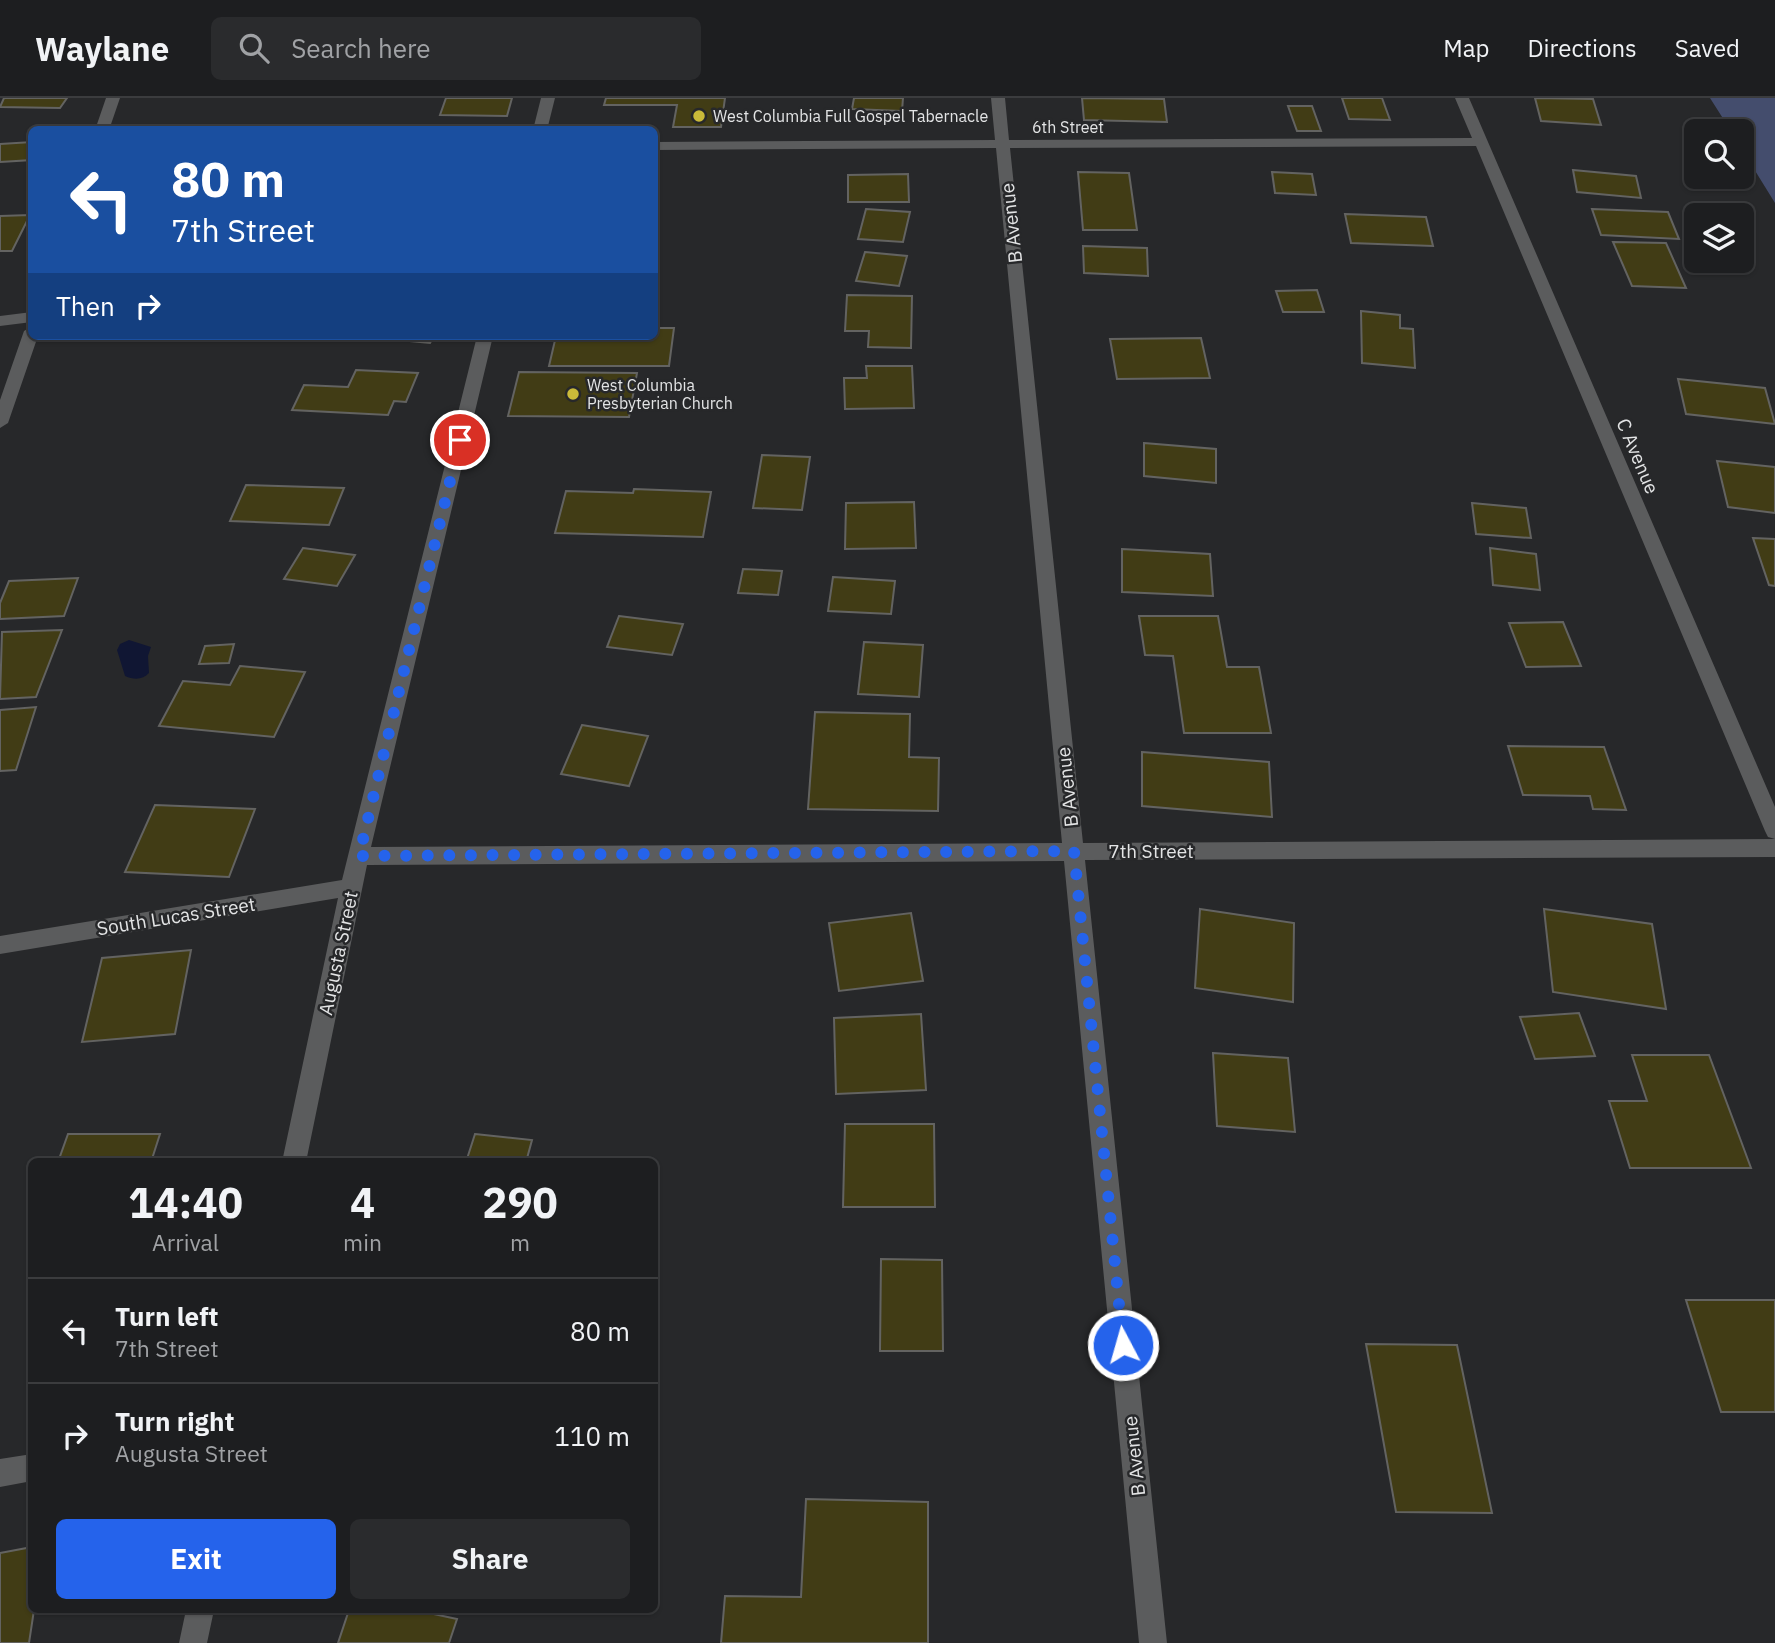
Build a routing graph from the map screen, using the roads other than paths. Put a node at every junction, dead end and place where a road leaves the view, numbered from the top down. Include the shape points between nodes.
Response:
1 (113, 98) edge
2 (548, 98) edge
3 (998, 98) edge
4 (1462, 98) edge
5 (103, 126) edge
6 (541, 126) edge
7 (1482, 142) junction
8 (1003, 145) junction
9 (658, 146) edge
10 (28, 318) edge
11 (0, 321) edge
12 (29, 340) edge
13 (484, 340) edge
14 (0, 423) edge
15 (1775, 831) edge
16 (1775, 848) edge
17 (1074, 851) junction
18 (359, 856) junction
19 (351, 887) junction
20 (0, 945) edge
21 (295, 1158) edge
22 (28, 1469) edge
23 (0, 1474) edge
24 (199, 1613) edge
25 (193, 1643) edge
26 (1153, 1643) edge

1 - 5 street
2 - 6 street
3 - 8 street, B Avenue
4 - 7 street, C Avenue
7 - 8 street, 6th Street
7 - 15 street, C Avenue
8 - 9 street, 6th Street
8 - 17 street, B Avenue
10 - 11 street
12 - 14 street
13 - 18 street, Augusta Street
16 - 17 street, 7th Street
17 - 18 street, 7th Street
17 - 26 street, B Avenue
18 - 19 street, Augusta Street
19 - 20 street, South Lucas Street
19 - 21 street, Augusta Street
22 - 23 street
24 - 25 street

